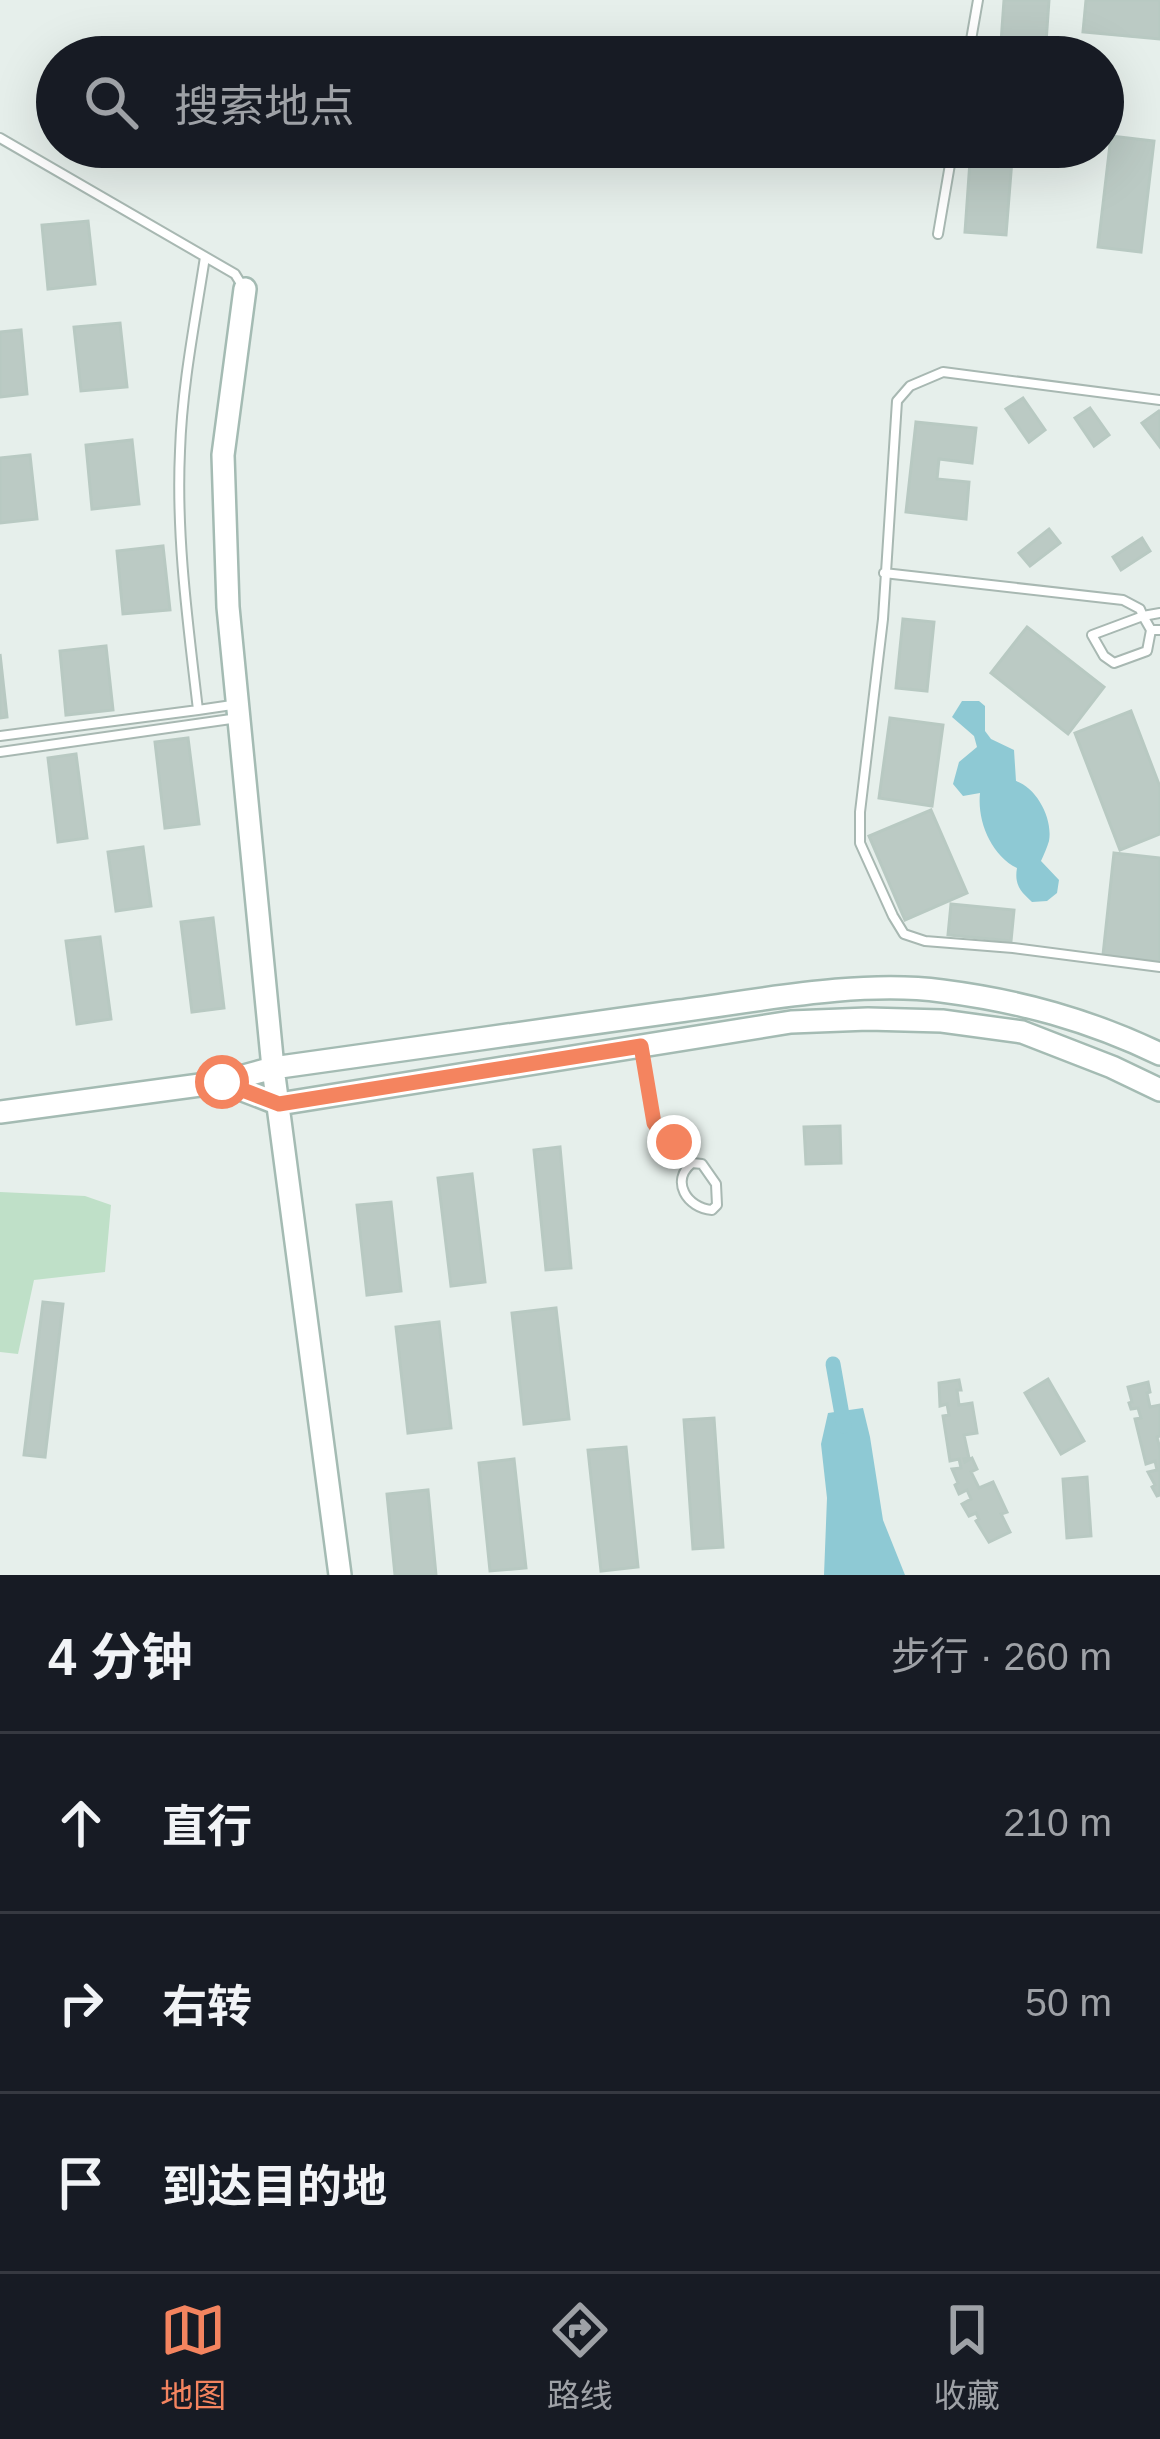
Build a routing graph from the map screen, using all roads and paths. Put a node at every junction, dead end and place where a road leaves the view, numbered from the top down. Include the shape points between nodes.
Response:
1 (978, 0) edge
2 (972, 36) edge
3 (0, 138) edge
4 (36, 159) edge
5 (52, 168) edge
6 (949, 168) edge
7 (938, 234) dead end
8 (205, 257) junction
9 (245, 289) joint
10 (1160, 400) edge
11 (884, 573) junction
12 (1160, 613) edge
13 (1143, 616) junction
14 (1156, 630) edge
15 (198, 710) junction
16 (238, 711) junction
17 (0, 736) edge
18 (0, 752) edge
19 (1160, 967) edge
20 (641, 1046) junction
21 (1160, 1054) edge
22 (273, 1068) junction
23 (222, 1082) junction
24 (1160, 1090) edge
25 (279, 1104) junction
26 (0, 1112) edge
27 (692, 1163) junction
28 (340, 1575) edge

1 - 2 lane
3 - 4 lane
5 - 8 lane
6 - 7 lane
8 - 9 lane
8 - 15 lane via 179,458
9 - 16 main road via 224,455
10 - 11 lane via 943,372 910,386 897,401
11 - 13 lane via 1124,600
11 - 19 lane via 860,843 904,934
12 - 13 lane
13 - 14 lane
13 - 14 lane via 1092,635 1104,656 1114,663 1147,651
15 - 16 lane
15 - 17 lane
16 - 18 lane
16 - 22 main road
20 - 24 main road via 791,1022 942,1021 1022,1032
20 - 25 main road
20 - 27 lane via 654,1123 688,1150
21 - 22 main road via 1040,1009 939,990 869,989
22 - 23 main road
22 - 25 main road
23 - 25 main road
23 - 26 main road
25 - 28 main road
27 - 27 lane via 684,1193 712,1210 716,1184

